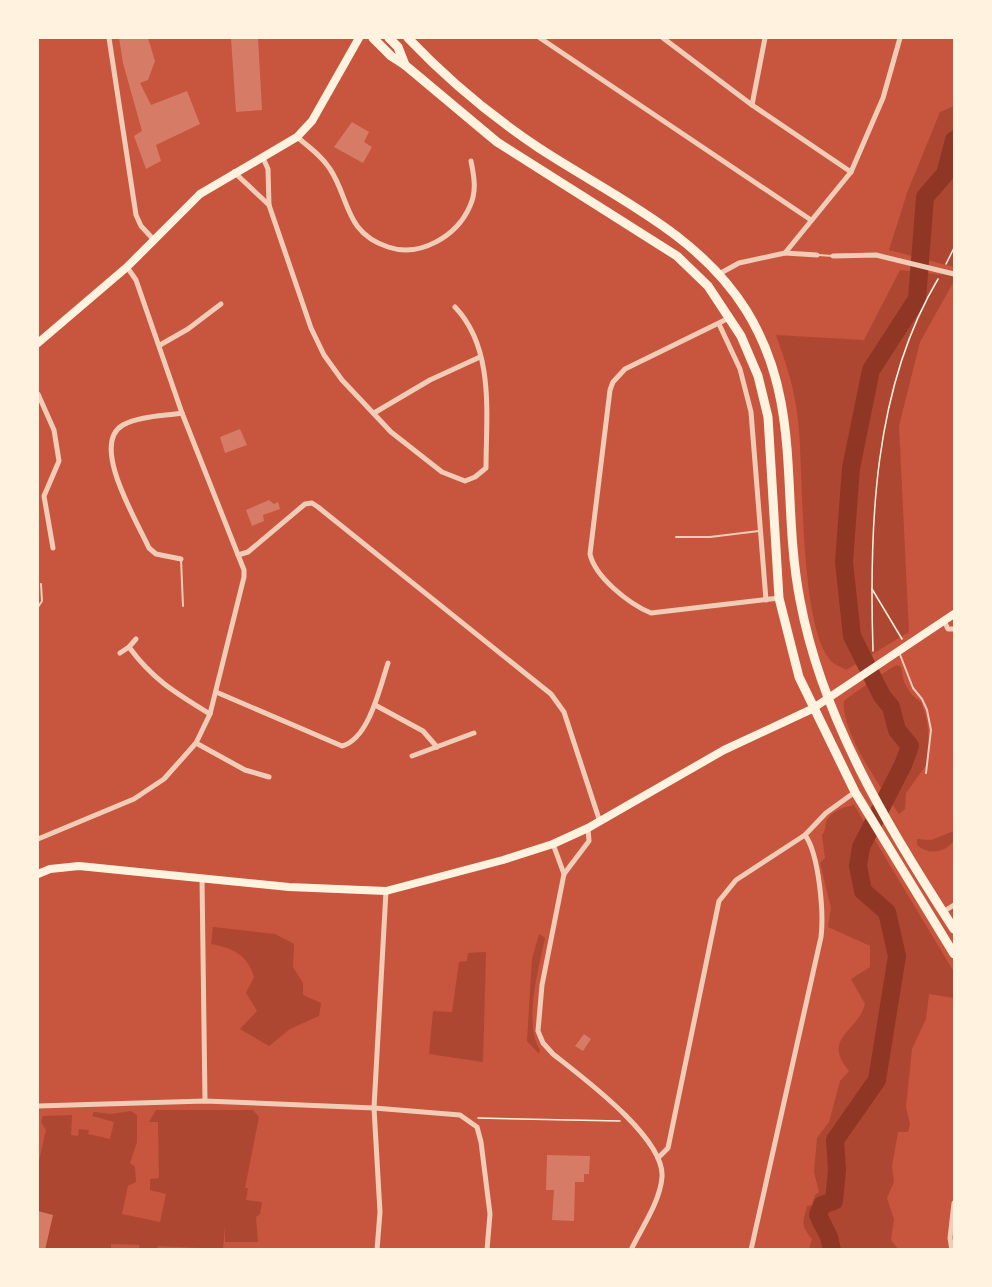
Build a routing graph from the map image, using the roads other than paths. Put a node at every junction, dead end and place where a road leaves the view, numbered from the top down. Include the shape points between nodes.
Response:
1 (109, 38) edge
2 (359, 38) edge
3 (373, 38) edge
4 (390, 38) edge
5 (408, 38) edge
6 (540, 38) edge
7 (663, 38) edge
8 (765, 38) edge
9 (900, 38) edge
10 (405, 65) junction
11 (752, 105) junction
12 (297, 137) junction
13 (263, 158) junction
14 (471, 161) dead end
15 (234, 172) junction
16 (851, 172) junction
17 (269, 205) junction
18 (811, 220) junction
19 (154, 240) junction
20 (785, 253) junction
21 (817, 255) joint
22 (833, 256) joint
23 (127, 267) junction
24 (719, 274) junction
25 (954, 274) edge
26 (220, 304) dead end
27 (455, 307) dead end
28 (729, 318) junction
29 (719, 324) junction
30 (38, 343) edge
31 (160, 345) junction
32 (480, 357) junction
33 (38, 394) edge
34 (182, 413) junction
35 (374, 413) junction
36 (759, 531) junction
37 (676, 537) dead end
38 (53, 548) dead end
39 (238, 555) junction
40 (181, 559) joint
41 (41, 584) dead end
42 (780, 598) junction
43 (766, 600) junction
44 (183, 606) dead end
45 (38, 607) edge
46 (954, 614) edge
47 (944, 621) junction
48 (954, 629) edge
49 (136, 639) dead end
50 (129, 647) junction
51 (120, 652) dead end
52 (900, 652) junction
53 (388, 663) dead end
54 (216, 692) junction
55 (828, 698) junction
56 (375, 705) junction
57 (812, 708) junction
58 (210, 714) junction
59 (474, 733) dead end
60 (196, 743) junction
61 (437, 747) junction
62 (412, 756) dead end
63 (926, 773) dead end
64 (269, 777) dead end
65 (855, 792) junction
66 (600, 822) junction
67 (588, 828) junction
68 (805, 835) junction
69 (38, 839) edge
70 (553, 844) junction
71 (38, 874) edge
72 (564, 874) junction
73 (202, 877) junction
74 (386, 891) junction
75 (954, 905) edge
76 (943, 912) junction
77 (954, 929) edge
78 (954, 954) edge
79 (205, 1101) junction
80 (38, 1106) edge
81 (374, 1108) junction
82 (38, 1123) edge
83 (38, 1133) edge
84 (658, 1158) junction
85 (954, 1203) edge
86 (377, 1250) edge
87 (487, 1250) edge
88 (631, 1250) edge
89 (751, 1250) edge
90 (952, 1250) edge

1 - 19 street via 136,215
2 - 12 main road via 312,121
3 - 10 highway
4 - 10 highway
5 - 24 highway via 453,82 505,124 664,226
6 - 18 street
7 - 11 street
8 - 11 street
9 - 16 street via 883,98
10 - 28 highway via 497,142 678,256 708,286
11 - 16 street
12 - 13 main road
12 - 14 street via 329,167 355,225 388,247 413,250 440,241 456,226 470,206 476,182
13 - 15 main road
13 - 17 street via 268,169
15 - 17 street
15 - 19 main road via 200,194
16 - 18 street
17 - 35 street via 311,328 342,380
18 - 20 street
19 - 23 main road
20 - 21 street
20 - 24 street via 739,263
21 - 22 lane
22 - 25 street via 876,255
23 - 30 main road
23 - 31 street via 136,280
24 - 55 highway via 760,335 779,385 788,438 795,571 808,638
26 - 31 street
27 - 32 street via 478,346
28 - 29 street
28 - 42 highway via 751,358 768,417
29 - 36 street via 740,369 751,412
29 - 43 street via 625,369 613,382 590,554 592,564 604,579 651,613
31 - 34 street
32 - 35 street via 430,380
32 - 35 street via 485,378 486,468 475,477 465,481 442,472 391,432
33 - 38 street via 54,430 59,461 44,496
34 - 39 street
34 - 40 street via 130,422 117,429 110,444 119,485 149,548 156,554
36 - 37 lane
36 - 43 street
39 - 54 street via 244,577
39 - 66 street via 248,552 305,504 318,507 551,694 564,712
40 - 44 lane
41 - 45 lane via 42,601
42 - 43 street
42 - 57 highway via 792,658
46 - 47 main road
47 - 48 street via 948,629
47 - 52 main road
49 - 50 street
50 - 51 street
50 - 58 street via 162,685
52 - 55 main road
52 - 63 lane via 913,688 927,710 931,730
53 - 56 street
54 - 56 street via 342,746 359,735
54 - 58 street
55 - 57 main road
55 - 76 highway via 868,785
56 - 61 street via 423,731
57 - 65 highway
57 - 66 main road via 724,750
58 - 60 street
59 - 61 street
60 - 64 street via 245,770
60 - 69 street via 164,779 134,799
61 - 62 street
65 - 68 street
65 - 78 highway
66 - 67 main road
67 - 70 main road
67 - 72 street via 589,841
68 - 84 street via 736,880 719,901 668,1148
68 - 89 street via 814,861 822,914 821,937
70 - 72 street
70 - 74 main road
71 - 73 main road via 79,866
72 - 84 street via 542,985 538,1031 547,1048 628,1118
73 - 74 main road via 344,891
73 - 79 street
74 - 81 street
75 - 76 street
76 - 77 highway
79 - 80 street
79 - 81 street
81 - 86 street via 380,1212
81 - 87 street via 450,1113 472,1121 479,1133 485,1165 490,1214
82 - 83 lane
84 - 88 street via 660,1187
85 - 90 street

